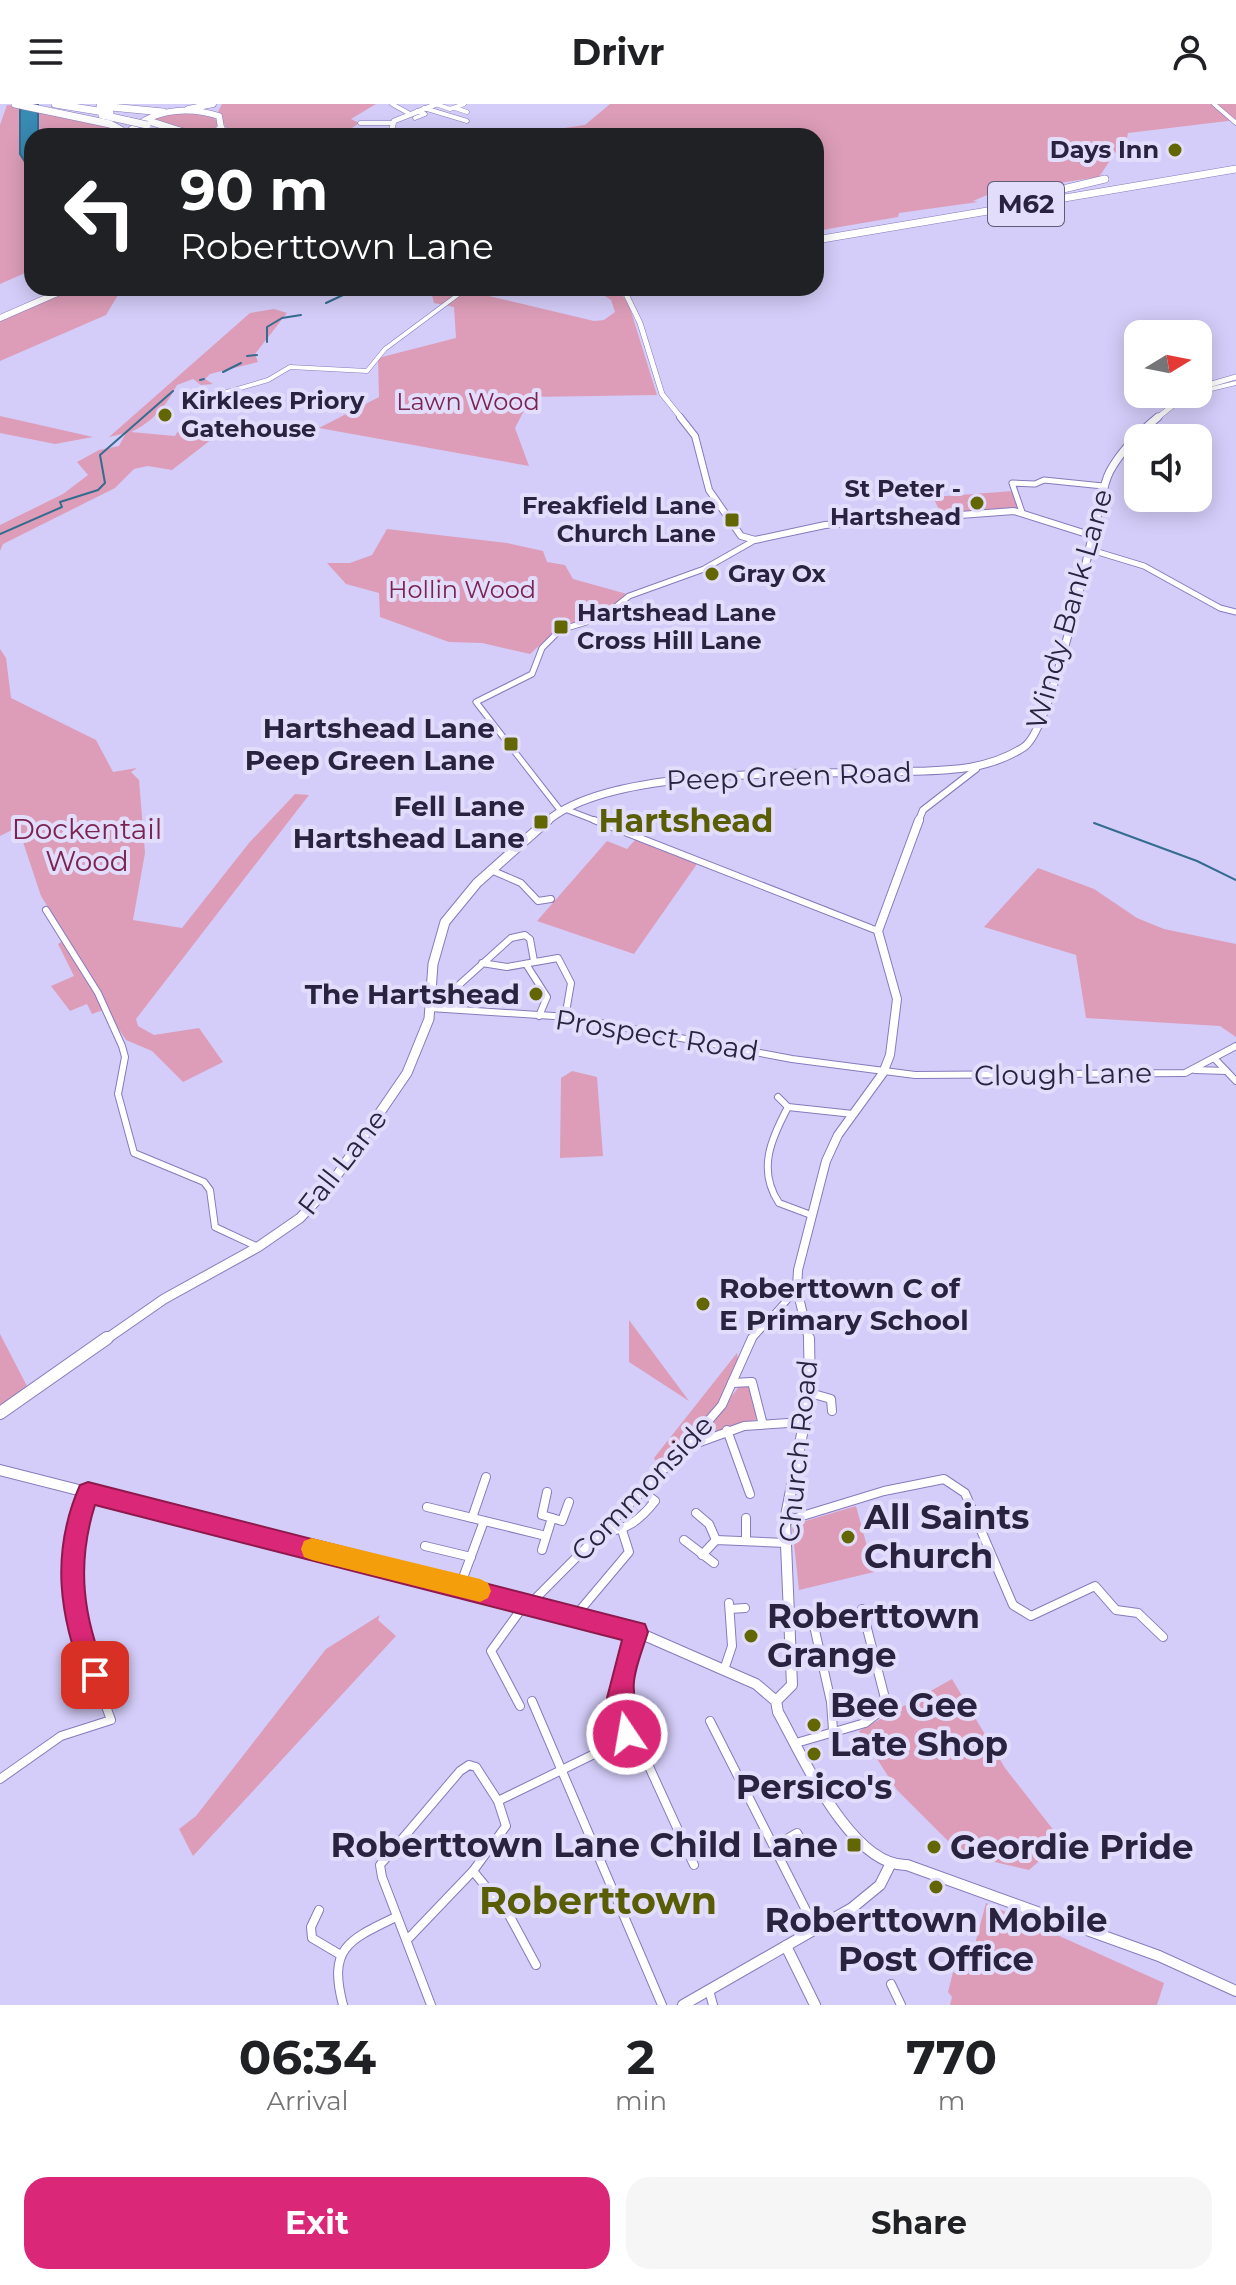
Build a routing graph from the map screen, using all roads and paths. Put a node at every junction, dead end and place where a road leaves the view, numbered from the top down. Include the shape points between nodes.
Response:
1 (15, 104) edge
2 (30, 104) edge
3 (88, 104) edge
4 (213, 104) edge
5 (220, 104) edge
6 (392, 104) edge
7 (436, 104) edge
8 (464, 104) edge
9 (1214, 104) edge
10 (58, 107) edge
11 (424, 108) junction
12 (455, 108) junction
13 (188, 109) junction
14 (417, 111) junction
15 (163, 112) junction
16 (467, 112) dead end
17 (410, 114) junction
18 (219, 116) junction
19 (415, 118) dead end
20 (467, 121) dead end
21 (360, 123) dead end
22 (392, 123) junction
23 (1236, 123) edge
24 (150, 124) junction
25 (117, 128) edge
26 (131, 128) edge
27 (161, 128) edge
28 (165, 128) edge
29 (221, 128) edge
30 (391, 128) edge
31 (1236, 167) edge
32 (1105, 179) dead end
33 (1115, 195) dead end
34 (991, 208) junction
35 (824, 237) edge
36 (51, 296) edge
37 (456, 296) edge
38 (627, 296) edge
39 (0, 318) edge
40 (1223, 382) junction
41 (1236, 383) edge
42 (1212, 385) edge
43 (1212, 388) edge
44 (210, 397) dead end
45 (1171, 408) edge
46 (1103, 486) junction
47 (1022, 512) junction
48 (1090, 535) junction
49 (741, 536) junction
50 (755, 540) junction
51 (745, 545) junction
52 (1088, 549) junction
53 (1236, 612) edge
54 (976, 769) junction
55 (562, 809) junction
56 (491, 870) junction
57 (546, 904) dead end
58 (46, 910) dead end
59 (878, 931) junction
60 (534, 961) junction
61 (482, 963) junction
62 (526, 964) junction
63 (430, 1007) junction
64 (539, 1016) junction
65 (565, 1018) junction
66 (1236, 1046) edge
67 (1214, 1058) junction
68 (1195, 1070) junction
69 (1226, 1071) junction
70 (883, 1073) junction
71 (1236, 1081) edge
72 (778, 1097) dead end
73 (788, 1107) junction
74 (853, 1114) junction
75 (811, 1215) junction
76 (258, 1247) junction
77 (797, 1289) junction
78 (732, 1383) junction
79 (810, 1393) junction
80 (832, 1411) dead end
81 (0, 1413) edge
82 (762, 1421) junction
83 (803, 1422) junction
84 (727, 1430) junction
85 (685, 1448) junction
86 (0, 1470) edge
87 (486, 1477) dead end
88 (642, 1491) junction
89 (547, 1492) dead end
90 (88, 1493) junction
91 (750, 1494) dead end
92 (569, 1502) dead end
93 (427, 1507) dead end
94 (696, 1513) dead end
95 (472, 1518) junction
96 (552, 1518) junction
97 (746, 1518) dead end
98 (484, 1521) junction
99 (785, 1521) junction
100 (622, 1530) junction
101 (602, 1532) junction
102 (546, 1536) junction
103 (684, 1540) dead end
104 (716, 1540) junction
105 (746, 1541) junction
106 (786, 1543) junction
107 (425, 1546) dead end
108 (542, 1550) dead end
109 (702, 1555) junction
110 (471, 1557) junction
111 (714, 1563) dead end
112 (460, 1586) junction
113 (529, 1603) junction
114 (745, 1608) dead end
115 (862, 1609) dead end
116 (576, 1615) junction
117 (812, 1617) dead end
118 (637, 1632) junction
119 (1163, 1637) dead end
120 (724, 1670) junction
121 (532, 1701) dead end
122 (776, 1701) junction
123 (520, 1706) dead end
124 (710, 1721) dead end
125 (631, 1727) junction
126 (833, 1730) junction
127 (796, 1743) junction
128 (561, 1770) junction
129 (0, 1779) edge
130 (498, 1801) junction
131 (775, 1846) junction
132 (806, 1849) dead end
133 (694, 1865) dead end
134 (890, 1865) junction
135 (473, 1871) junction
136 (319, 1910) dead end
137 (396, 1917) junction
138 (816, 1930) junction
139 (407, 1940) junction
140 (786, 1946) junction
141 (339, 1954) junction
142 (536, 1965) dead end
143 (891, 1984) dead end
144 (709, 1990) junction
145 (1236, 1991) edge
146 (343, 2005) edge
147 (431, 2005) edge
148 (662, 2005) edge
149 (683, 2005) edge
150 (713, 2005) edge
151 (815, 2005) edge
152 (901, 2005) edge

1 - 10 highway
2 - 10 highway
3 - 15 highway
4 - 13 main road
5 - 18 main road via 215,110
6 - 17 street
7 - 11 street
7 - 12 street
8 - 12 street
9 - 23 street
10 - 24 highway, bridge
10 - 25 highway
11 - 14 street
11 - 20 street
12 - 16 street
13 - 15 main road
13 - 18 main road
14 - 17 street
14 - 19 street via 425,114
15 - 26 main road
17 - 22 street
18 - 29 main road
21 - 22 street
22 - 30 street
24 - 27 highway
24 - 28 highway
31 - 34 highway, M62
32 - 34 highway
33 - 34 highway
34 - 35 highway, M62
36 - 39 main road
37 - 44 street via 385,349 367,371 290,367 268,380
38 - 49 street via 662,394 695,436 709,490
40 - 41 main road
40 - 41 street
40 - 42 main road
40 - 43 street
45 - 46 main road, Windy Bank Lane via 1124,449
46 - 47 street via 1044,480 1012,483
46 - 48 main road, Windy Bank Lane
47 - 48 street
47 - 50 street via 825,525
48 - 52 main road, Windy Bank Lane
49 - 50 street
49 - 51 street
50 - 51 street
51 - 55 street via 680,580 629,596 603,617 560,630 542,648 532,674 476,702
52 - 53 street via 1113,553 1224,611
52 - 54 main road, Windy Bank Lane via 1034,739 1019,752
54 - 55 main road, Peep Green Road via 673,779 600,794
54 - 59 street, Windy Bank Lane via 923,810
55 - 56 main road, Fall Lane
55 - 59 street
56 - 57 street via 521,883
56 - 63 main road, Fall Lane via 445,922 433,964
58 - 76 street via 98,993 122,1046 118,1094 134,1153 204,1182 215,1227
59 - 70 street via 897,999
60 - 61 street via 530,939 517,936
60 - 62 street
60 - 65 street via 553,956 564,965 571,983
61 - 62 street via 498,968
61 - 63 street
62 - 64 street via 547,997
63 - 64 street, Prospect Road
63 - 76 main road, Fall Lane via 407,1073 329,1187 300,1218
64 - 65 street, Prospect Road
65 - 70 street, Prospect Road
66 - 67 street, Clough Lane
67 - 68 street, Clough Lane
67 - 69 street
68 - 69 street
68 - 70 street, Clough Lane via 1113,1076
69 - 71 street
70 - 74 street, Church Road
72 - 73 street
73 - 74 street
73 - 75 street via 767,1147 765,1167 776,1203
74 - 75 street, Church Road via 826,1161
75 - 77 street, Church Road
76 - 81 main road, Fall Lane via 164,1299
77 - 78 street, Commonside via 750,1341
77 - 79 street, Church Road via 809,1333
78 - 82 street via 752,1382
78 - 85 street, Commonside via 722,1405
79 - 80 street via 831,1399
79 - 83 street, Church Road
82 - 83 street
82 - 84 street
83 - 99 street, Church Road
84 - 85 street
84 - 91 street
85 - 88 street, Commonside
86 - 90 street
87 - 95 street
88 - 100 street via 655,1501 642,1518
88 - 101 street, Commonside
89 - 96 street via 542,1515
90 - 112 street
90 - 129 street via 71,1559 73,1615 111,1720 61,1736
92 - 96 street via 562,1521
93 - 95 street
94 - 104 street
95 - 98 street
96 - 102 street
97 - 105 street
98 - 102 street
98 - 110 street
99 - 106 street, Church Road
99 - 119 street via 889,1488 944,1479 965,1493 1013,1605 1021,1612 1031,1616 1095,1586 1116,1610 1138,1613
100 - 101 street
100 - 116 street via 629,1552
101 - 113 street, Commonside
102 - 108 street
103 - 109 street
104 - 105 street
104 - 109 street
105 - 106 street
106 - 122 street, Church Road via 792,1685
107 - 110 street
109 - 111 street
110 - 112 street
112 - 113 street
113 - 116 street
113 - 123 street, Commonside via 491,1651
114 - 120 street via 729,1606 732,1646
115 - 126 street via 887,1706 865,1723
116 - 118 street
117 - 126 street
118 - 120 street
118 - 125 street via 619,1698
120 - 122 street via 756,1684
121 - 128 street
122 - 127 street
124 - 131 street
125 - 128 street via 621,1741
125 - 133 street
126 - 127 street
127 - 134 street via 833,1806 874,1856
128 - 130 street
128 - 148 street
130 - 135 street via 506,1826
130 - 137 street via 484,1774 469,1765 395,1844 380,1865
131 - 132 street via 797,1833
131 - 138 street
134 - 138 street via 871,1893
134 - 145 street via 907,1865 1159,1956
135 - 139 street
135 - 142 street via 502,1902
136 - 141 street via 312,1938
137 - 139 street
137 - 141 street via 352,1939
138 - 140 street
139 - 147 street
140 - 144 street
140 - 151 street
141 - 146 street via 334,1969
143 - 152 street
144 - 149 street
144 - 150 street

